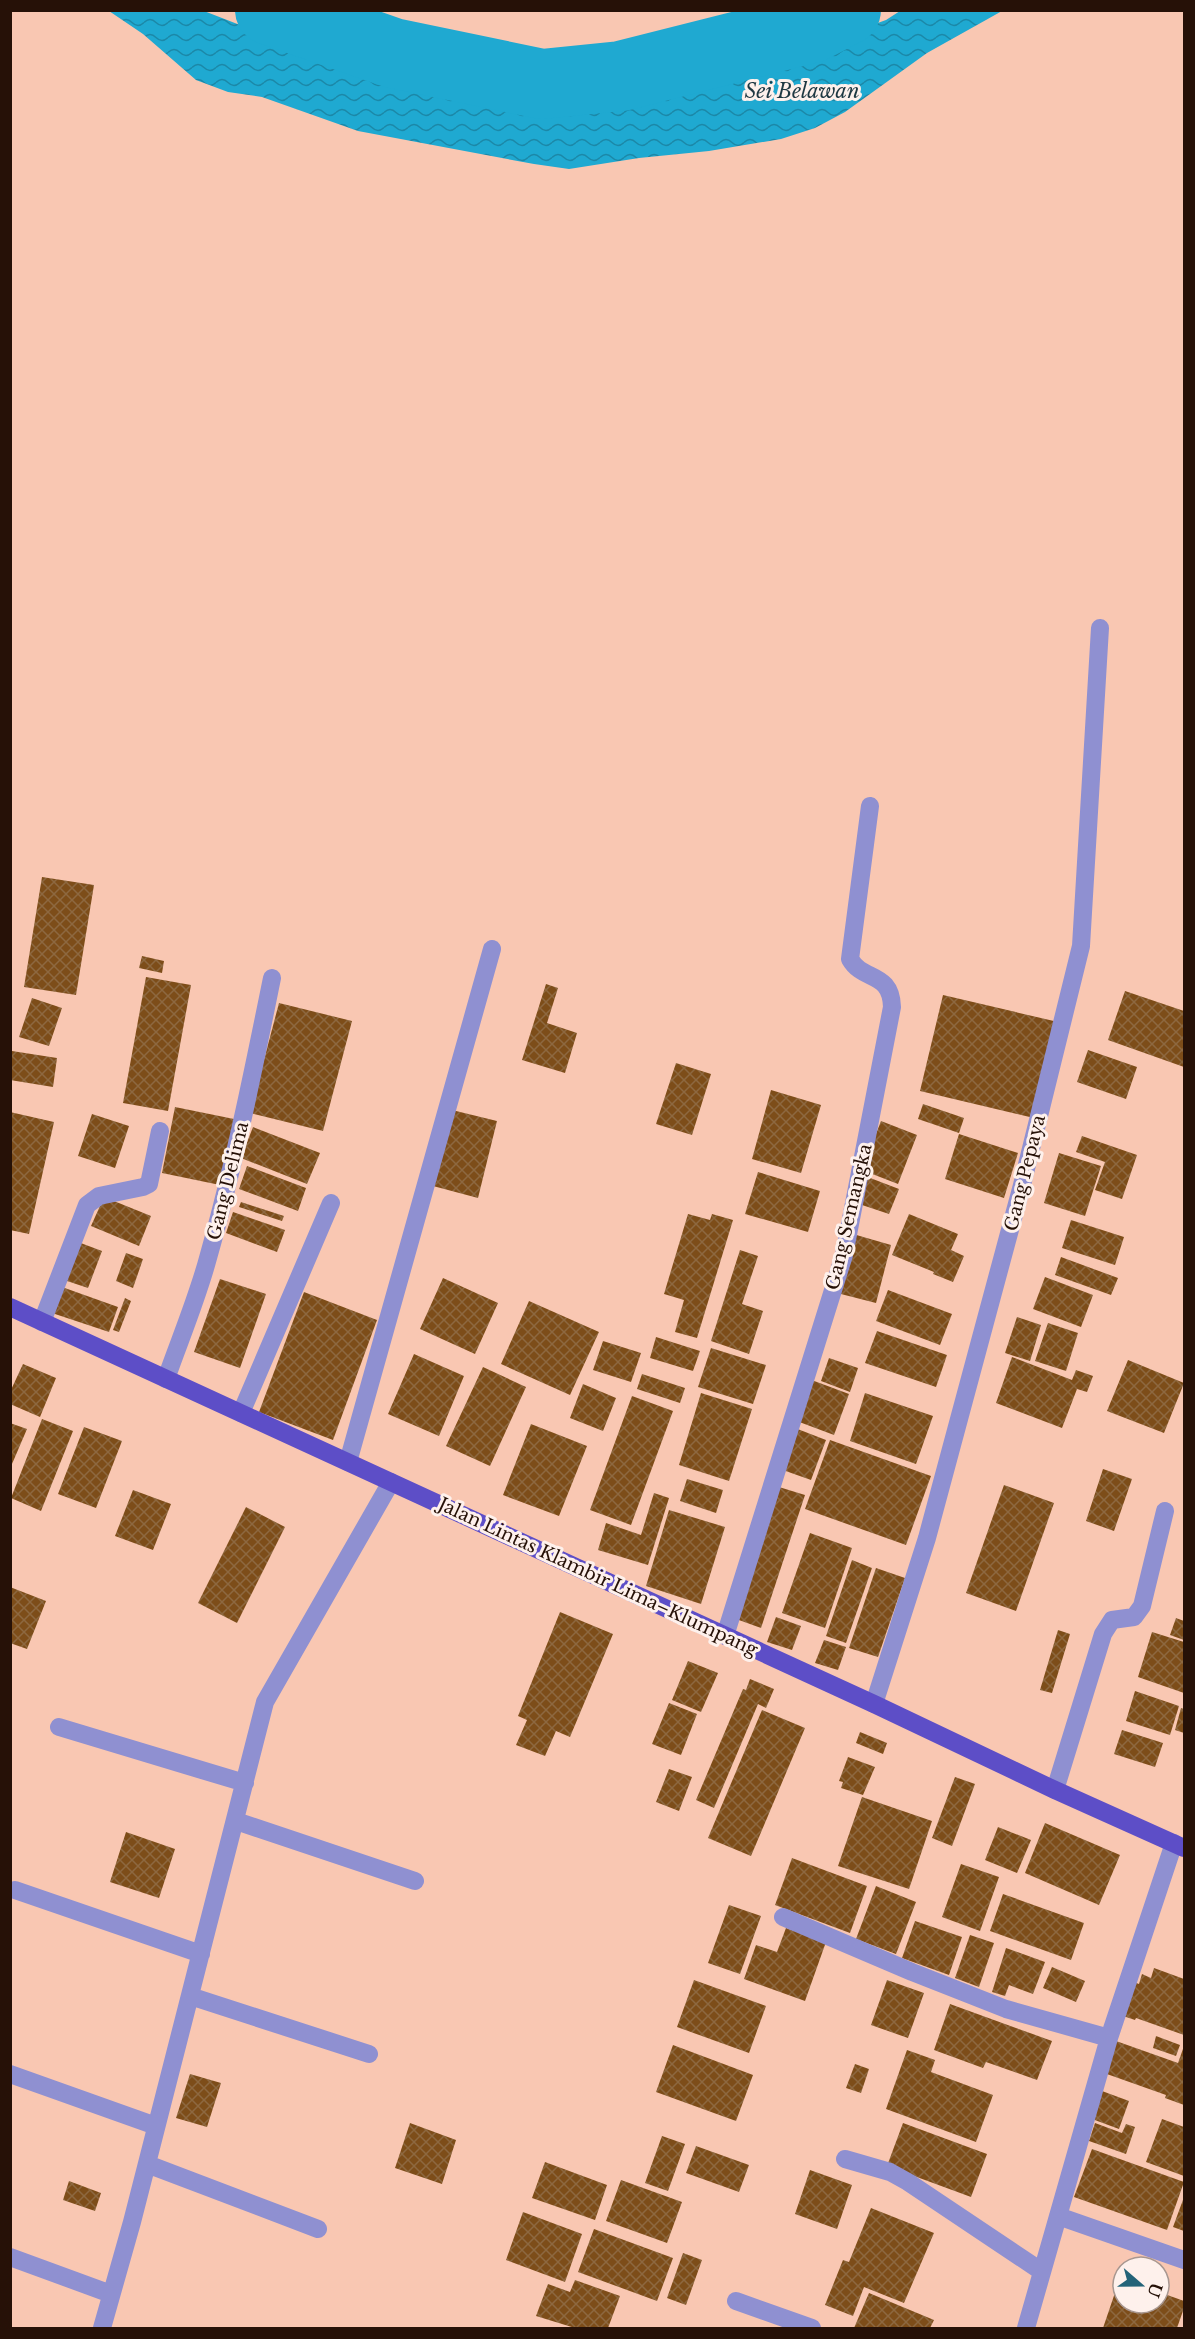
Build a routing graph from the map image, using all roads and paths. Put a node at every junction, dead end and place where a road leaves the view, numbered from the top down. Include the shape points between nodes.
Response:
1 (1100, 628) dead end
2 (870, 806) dead end
3 (492, 949) dead end
4 (273, 978) dead end
5 (160, 1131) dead end
6 (331, 1203) dead end
7 (10, 1307) edge
8 (42, 1322) junction
9 (166, 1379) junction
10 (241, 1413) junction
11 (348, 1462) junction
12 (391, 1482) junction
13 (1166, 1511) dead end
14 (725, 1636) junction
15 (874, 1704) junction
16 (59, 1726) dead end
17 (245, 1783) junction
18 (1055, 1790) junction
19 (236, 1821) junction
20 (1179, 1845) edge
21 (415, 1881) dead end
22 (15, 1890) dead end
23 (783, 1917) dead end
24 (201, 1954) junction
25 (190, 1996) junction
26 (1109, 2038) junction
27 (369, 2054) dead end
28 (10, 2074) edge
29 (156, 2126) junction
30 (845, 2159) dead end
31 (147, 2164) junction
32 (1058, 2216) junction
33 (318, 2229) dead end
34 (10, 2257) edge
35 (1185, 2260) edge
36 (1041, 2271) junction
37 (111, 2294) junction
38 (736, 2301) dead end
39 (102, 2328) edge
40 (812, 2328) edge
41 (1026, 2328) edge

1 - 15 street, Gang Pepaya via 1081,946 1022,1185 927,1538
2 - 14 street, Gang Semangka via 850,959 889,988 892,1007 844,1255
3 - 11 street
4 - 9 street, Gang Delima via 221,1210
5 - 8 street via 149,1184 99,1196 87,1205
6 - 10 street
7 - 8 main road, Jalan Lintas Klambir Lima–Klumpang
8 - 9 main road, Jalan Lintas Klambir Lima–Klumpang
9 - 10 main road, Jalan Lintas Klambir Lima–Klumpang
10 - 11 main road, Jalan Lintas Klambir Lima–Klumpang
11 - 12 main road, Jalan Lintas Klambir Lima–Klumpang
12 - 14 main road, Jalan Lintas Klambir Lima–Klumpang
12 - 17 street via 265,1702
13 - 18 street via 1142,1606 1134,1617 1112,1620 1103,1634
14 - 15 main road, Jalan Lintas Klambir Lima–Klumpang
15 - 18 main road, Jalan Lintas Klambir Lima–Klumpang
16 - 17 street
17 - 19 street
18 - 20 main road, Jalan Lintas Klambir Lima–Klumpang
19 - 21 street
19 - 24 street
20 - 26 street
22 - 24 street
23 - 26 street via 1006,2009
24 - 25 street
25 - 27 street
25 - 29 street
26 - 32 street
28 - 29 street
29 - 31 street
30 - 36 street via 890,2172 918,2188
31 - 33 street
31 - 37 street
32 - 35 street
32 - 36 street
34 - 37 street
36 - 41 street
37 - 39 street
38 - 40 street

